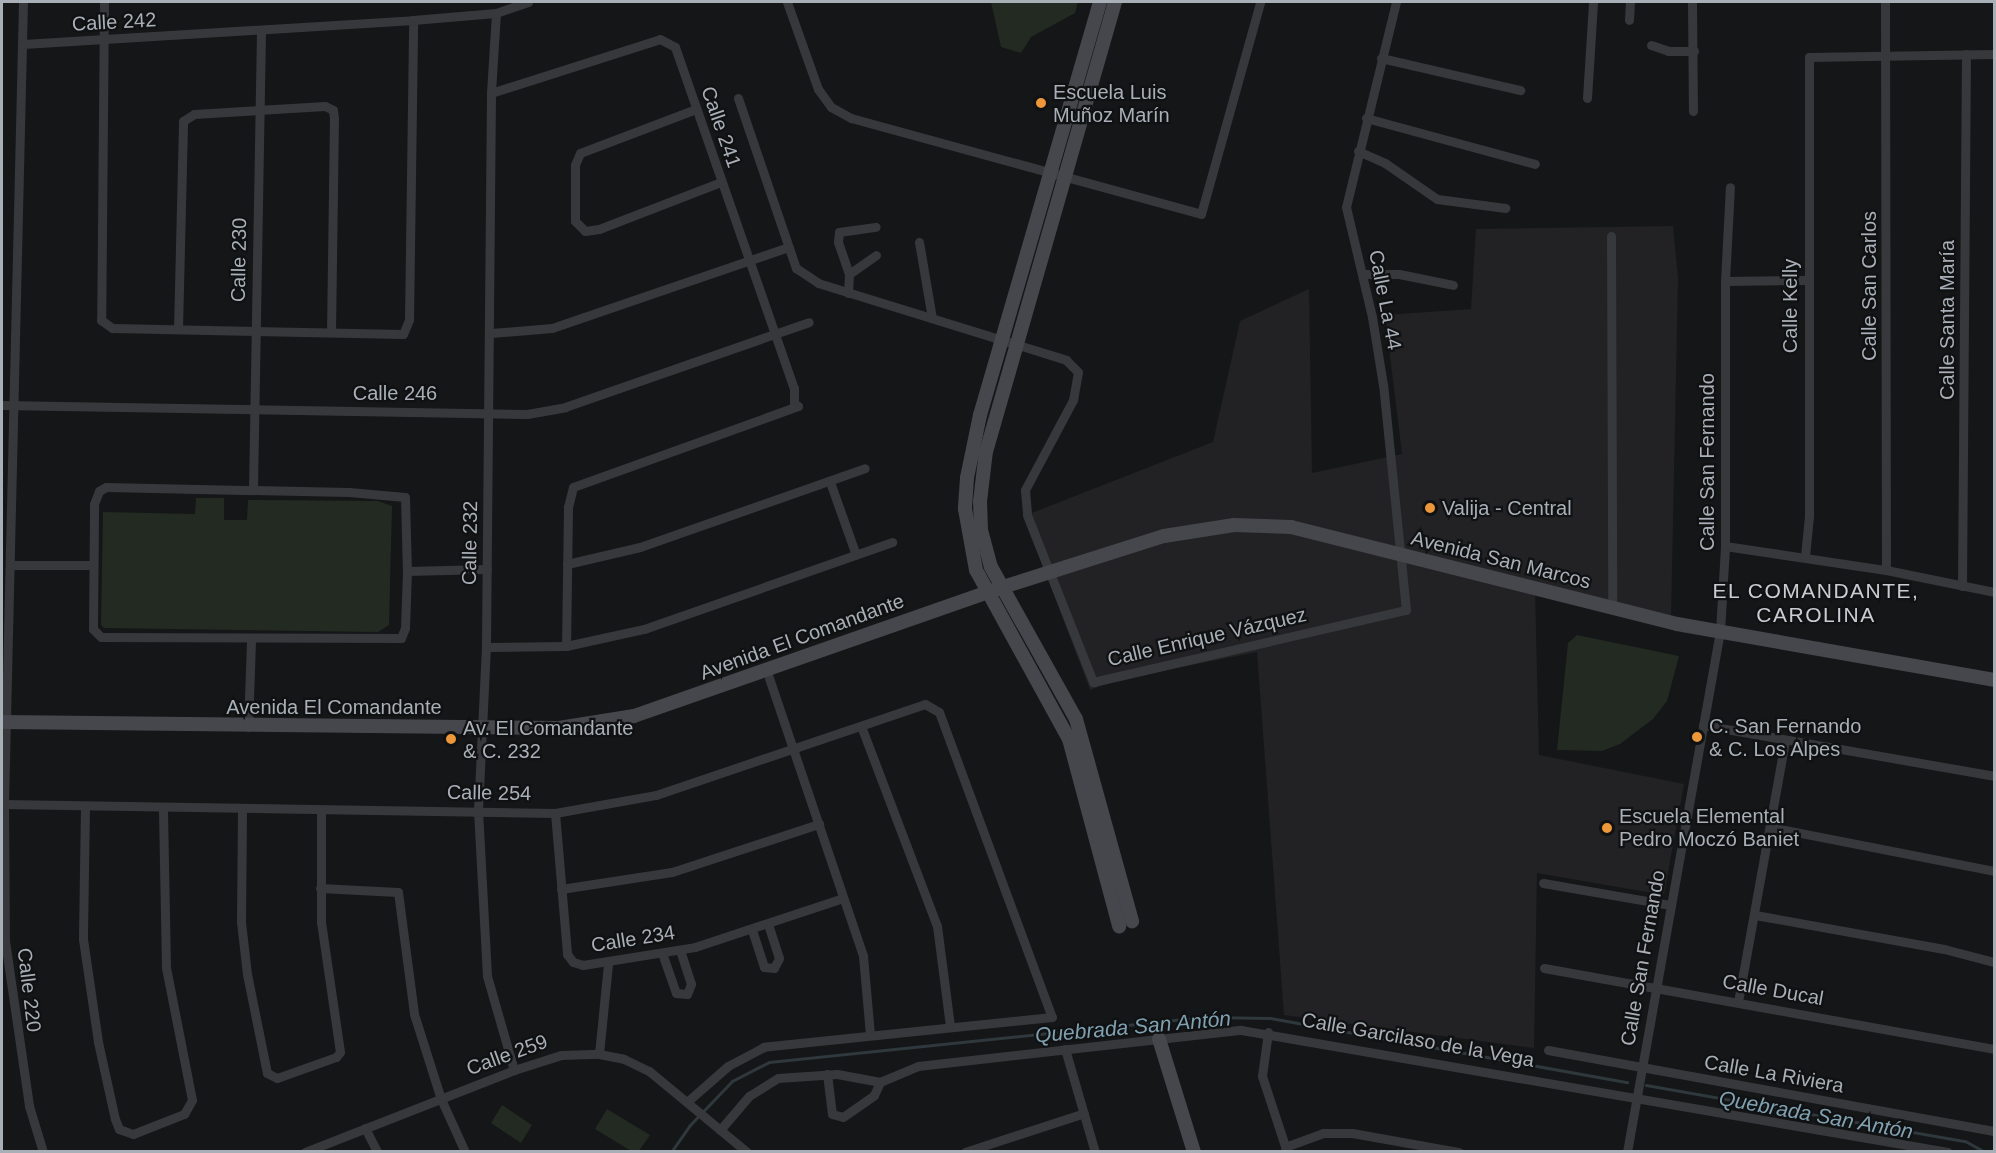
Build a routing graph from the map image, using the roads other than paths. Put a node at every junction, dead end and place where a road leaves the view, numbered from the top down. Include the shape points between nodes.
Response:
1 (23, 2) edge
2 (104, 2) edge
3 (528, 2) edge
4 (787, 2) edge
5 (1100, 2) edge
6 (1115, 2) edge
7 (1260, 2) edge
8 (1396, 2) edge
9 (1593, 2) edge
10 (1630, 2) edge
11 (1692, 2) edge
12 (1886, 2) edge
13 (496, 13) junction
14 (413, 20) junction
15 (1629, 20) dead end
16 (261, 31) junction
17 (104, 40) junction
18 (23, 44) junction
19 (1651, 45) dead end
20 (1694, 51) junction
21 (1886, 53) junction
22 (1966, 54) junction
23 (1995, 54) edge
24 (1381, 58) junction
25 (1520, 90) dead end
26 (491, 93) junction
27 (1587, 98) dead end
28 (738, 99) dead end
29 (696, 109) junction
30 (260, 110) junction
31 (1694, 111) dead end
32 (1366, 118) junction
33 (1358, 151) junction
34 (1535, 165) dead end
35 (1044, 172) junction
36 (1065, 177) junction
37 (721, 182) junction
38 (1730, 187) dead end
39 (1505, 208) dead end
40 (876, 227) dead end
41 (1611, 236) dead end
42 (919, 242) dead end
43 (789, 247) junction
44 (876, 255) dead end
45 (749, 258) junction
46 (849, 274) junction
47 (1363, 274) junction
48 (1808, 280) junction
49 (1725, 281) junction
50 (1454, 285) dead end
51 (848, 293) junction
52 (932, 318) junction
53 (809, 322) dead end
54 (178, 329) junction
55 (256, 331) junction
56 (774, 331) junction
57 (331, 332) junction
58 (491, 333) junction
59 (1002, 341) junction
60 (1017, 344) junction
61 (2, 405) edge
62 (13, 406) junction
63 (255, 409) junction
64 (489, 411) junction
65 (865, 468) dead end
66 (830, 482) junction
67 (253, 490) junction
68 (892, 542) dead end
69 (1725, 546) junction
70 (1400, 554) junction
71 (856, 555) junction
72 (1805, 556) junction
73 (567, 564) junction
74 (93, 565) junction
75 (10, 566) junction
76 (487, 569) junction
77 (1886, 570) junction
78 (408, 571) junction
79 (1052, 571) junction
80 (1962, 586) junction
81 (1003, 587) junction
82 (988, 591) junction
83 (1995, 592) edge
84 (1612, 608) junction
85 (1406, 610) joint
86 (1720, 631) junction
87 (250, 639) junction
88 (486, 646) junction
89 (566, 646) junction
90 (767, 672) junction
91 (1995, 680) edge
92 (4, 722) edge
93 (1703, 725) junction
94 (861, 726) junction
95 (248, 727) junction
96 (484, 727) junction
97 (1785, 740) junction
98 (792, 749) junction
99 (1995, 776) edge
100 (3, 804) edge
101 (85, 807) junction
102 (163, 808) junction
103 (242, 809) junction
104 (478, 810) junction
105 (321, 811) junction
106 (555, 813) junction
107 (819, 824) junction
108 (1770, 827) junction
109 (1995, 871) edge
110 (1543, 883) dead end
111 (321, 888) junction
112 (561, 889) junction
113 (843, 898) junction
114 (1671, 905) junction
115 (1755, 915) junction
116 (1132, 921) joint
117 (768, 924) junction
118 (1119, 926) joint
119 (752, 930) junction
120 (3, 941) edge
121 (680, 950) junction
122 (662, 953) junction
123 (1995, 962) edge
124 (608, 964) junction
125 (1544, 968) dead end
126 (1656, 987) junction
127 (1738, 1002) junction
128 (950, 1026) junction
129 (1268, 1032) junction
130 (870, 1034) junction
131 (1159, 1039) junction
132 (1065, 1049) junction
133 (1995, 1049) edge
134 (1548, 1050) dead end
135 (599, 1054) junction
136 (1643, 1069) junction
137 (514, 1070) junction
138 (827, 1074) junction
139 (880, 1082) junction
140 (1637, 1096) junction
141 (441, 1099) junction
142 (690, 1103) junction
143 (1084, 1113) junction
144 (365, 1128) junction
145 (720, 1130) junction
146 (1995, 1131) edge
147 (1904, 1147) edge
148 (1286, 1149) edge
149 (43, 1152) edge
150 (305, 1152) edge
151 (377, 1152) edge
152 (465, 1152) edge
153 (747, 1152) edge
154 (965, 1152) edge
155 (1095, 1152) edge
156 (1194, 1152) edge
157 (1459, 1152) edge
158 (1627, 1152) edge
159 (1948, 1152) edge

1 - 18 street, Calle 220
2 - 17 street
3 - 13 street, Calle 242
4 - 35 street via 818,89 831,107 857,119
5 - 35 street
6 - 36 street
7 - 36 street via 1201,214
8 - 24 street, Calle La 44
9 - 27 street
10 - 15 street
11 - 20 street
12 - 21 street, Calle San Carlos
13 - 14 street, Calle 242
13 - 26 street, Calle 232
14 - 16 street, Calle 242
14 - 57 street via 407,329 399,335
16 - 17 street, Calle 242
16 - 30 street, Calle 230
17 - 18 street, Calle 242
17 - 54 street via 100,320 112,328
18 - 62 street, Calle 220
19 - 20 street
20 - 31 street
21 - 22 street
21 - 48 street, Calle Kelly via 1809,57
21 - 77 street, Calle San Carlos
22 - 23 street
22 - 80 street, Calle Santa María
24 - 25 street
24 - 32 street, Calle La 44
26 - 29 street, Calle 241 via 660,39 675,47
26 - 58 street, Calle 232
28 - 43 street
29 - 37 street, Calle 241
29 - 37 street via 580,153 575,165 575,221 585,231 602,228
30 - 54 street via 194,114 183,121
30 - 55 street, Calle 230
30 - 57 street via 325,106 333,110
32 - 33 street, Calle La 44
32 - 34 street
33 - 39 street via 1385,163 1437,199
33 - 47 street, Calle La 44 via 1346,207
35 - 36 street
35 - 59 street
36 - 60 street
37 - 45 street, Calle 241
38 - 49 street, Calle San Fernando
40 - 46 street via 839,232 838,242
41 - 84 street
42 - 52 street
43 - 45 street
43 - 51 street via 796,268 818,283
44 - 46 street
45 - 56 street, Calle 241
45 - 58 street via 552,328
46 - 51 street
47 - 50 street via 1399,274
47 - 70 street, Calle La 44 via 1394,462
48 - 49 street
48 - 72 street, Calle Kelly via 1809,516
49 - 69 street, Calle San Fernando
51 - 52 street
52 - 59 street
53 - 56 street, Calle 246
54 - 55 street
55 - 57 street
55 - 63 street, Calle 230
56 - 64 street, Calle 246 via 565,407 527,414
56 - 73 street, Calle 241 via 794,388 794,404 798,406 573,487 568,507
58 - 64 street, Calle 232
59 - 60 street
59 - 82 street via 971,454 965,509 976,570
60 - 79 street, Calle Enrique Vázquez via 1066,360 1078,372 1073,400 1025,490 1027,515
60 - 81 street via 986,451 980,501 981,530 991,567
61 - 62 street, Calle 246
62 - 63 street, Calle 246
62 - 75 street, Calle 220
63 - 64 street, Calle 246
63 - 67 street, Calle 230
64 - 76 street, Calle 232
65 - 66 street
66 - 71 street
66 - 73 street via 640,547
67 - 74 street via 99,491 94,504
67 - 78 street via 405,497
68 - 71 street
69 - 72 street
69 - 86 street, Calle San Fernando
70 - 79 street, Avenida San Marcos via 1291,527 1234,525 1164,536
70 - 84 street, Avenida San Marcos
70 - 85 street, Calle La 44
71 - 89 street via 644,629
72 - 77 street
73 - 89 street
74 - 75 street
74 - 87 street via 97,634 101,637
75 - 92 street, Calle 220
76 - 78 street
76 - 88 street, Calle 232
77 - 80 street
78 - 87 street via 401,639
79 - 81 street, Avenida San Marcos
79 - 85 street, Calle Enrique Vázquez via 1093,682
80 - 83 street
81 - 82 street, Avenida El Comandante
81 - 116 street via 1076,719
82 - 90 street, Avenida El Comandante
82 - 118 street via 1069,739
84 - 86 street, Avenida San Marcos
86 - 91 street, Avenida San Marcos
86 - 93 street, Calle San Fernando
87 - 95 street
88 - 89 street
88 - 96 street, Calle 232
90 - 96 street, Avenida El Comandante via 634,716 559,728
90 - 98 street
92 - 95 street, Avenida El Comandante
92 - 100 street, Calle 220
93 - 97 street
93 - 114 street, Calle San Fernando
94 - 98 street, Calle 254
94 - 128 street via 937,926
94 - 128 street, Calle 254 via 925,704 939,712 1052,1017
95 - 96 street, Avenida El Comandante
96 - 104 street, Calle 232
97 - 99 street
97 - 108 street
98 - 106 street, Calle 254 via 656,795
98 - 107 street
100 - 101 street, Calle 254
100 - 120 street, Calle 220
101 - 102 street, Calle 254
101 - 102 street via 83,939 98,1042 115,1119 119,1129 133,1134 184,1114 192,1106 163,930
102 - 103 street, Calle 254
103 - 105 street, Calle 254
103 - 111 street via 242,933 267,1073 277,1078 336,1057 340,1052 325,956
104 - 105 street, Calle 254
104 - 106 street, Calle 254
104 - 137 street, Calle 232 via 487,976
105 - 111 street
106 - 112 street, Calle 234
107 - 112 street via 672,872
107 - 113 street
108 - 109 street
108 - 115 street
110 - 114 street
111 - 141 street via 398,892 414,1014
112 - 124 street, Calle 234 via 567,954 573,962 583,965
113 - 117 street, Calle 234
113 - 130 street via 863,956
114 - 126 street, Calle San Fernando
115 - 123 street
115 - 127 street
116 - 118 street
117 - 119 street, Calle 234
117 - 119 street via 779,962 774,968 764,967
119 - 121 street, Calle 234
120 - 149 street, Calle 220 via 25,1084
121 - 122 street, Calle 234
121 - 122 street via 692,984 687,994 676,993
122 - 124 street, Calle 234
124 - 135 street
125 - 126 street, Calle Ducal
126 - 127 street, Calle Ducal
126 - 136 street, Calle San Fernando
127 - 133 street, Calle Ducal
128 - 130 street
129 - 131 street, Calle Garcilaso de la Vega via 1241,1030
129 - 140 street, Calle Garcilaso de la Vega
129 - 148 street via 1262,1076
130 - 142 street via 764,1047 728,1066
131 - 132 street, Calle Garcilaso de la Vega
131 - 156 street
132 - 139 street, Calle Garcilaso de la Vega via 918,1066
132 - 143 street
134 - 136 street, Calle La Riviera
135 - 137 street, Calle 259 via 561,1055
135 - 142 street, Calle 259 via 637,1065
136 - 140 street, Calle San Fernando
136 - 146 street, Calle La Riviera
137 - 141 street, Calle 259
138 - 139 street
138 - 139 street, Calle Garcilaso de la Vega via 830,1107 837,1117 843,1118 874,1095
138 - 145 street via 770,1082 749,1096
140 - 147 street, Calle Garcilaso de la Vega
140 - 158 street, Calle San Fernando
141 - 144 street, Calle 259
141 - 152 street
142 - 145 street, Calle 259
143 - 154 street
143 - 155 street
144 - 150 street, Calle 259
144 - 151 street
145 - 153 street, Calle 259
147 - 159 street, Calle Garcilaso de la Vega
148 - 157 street via 1323,1133 1352,1133

